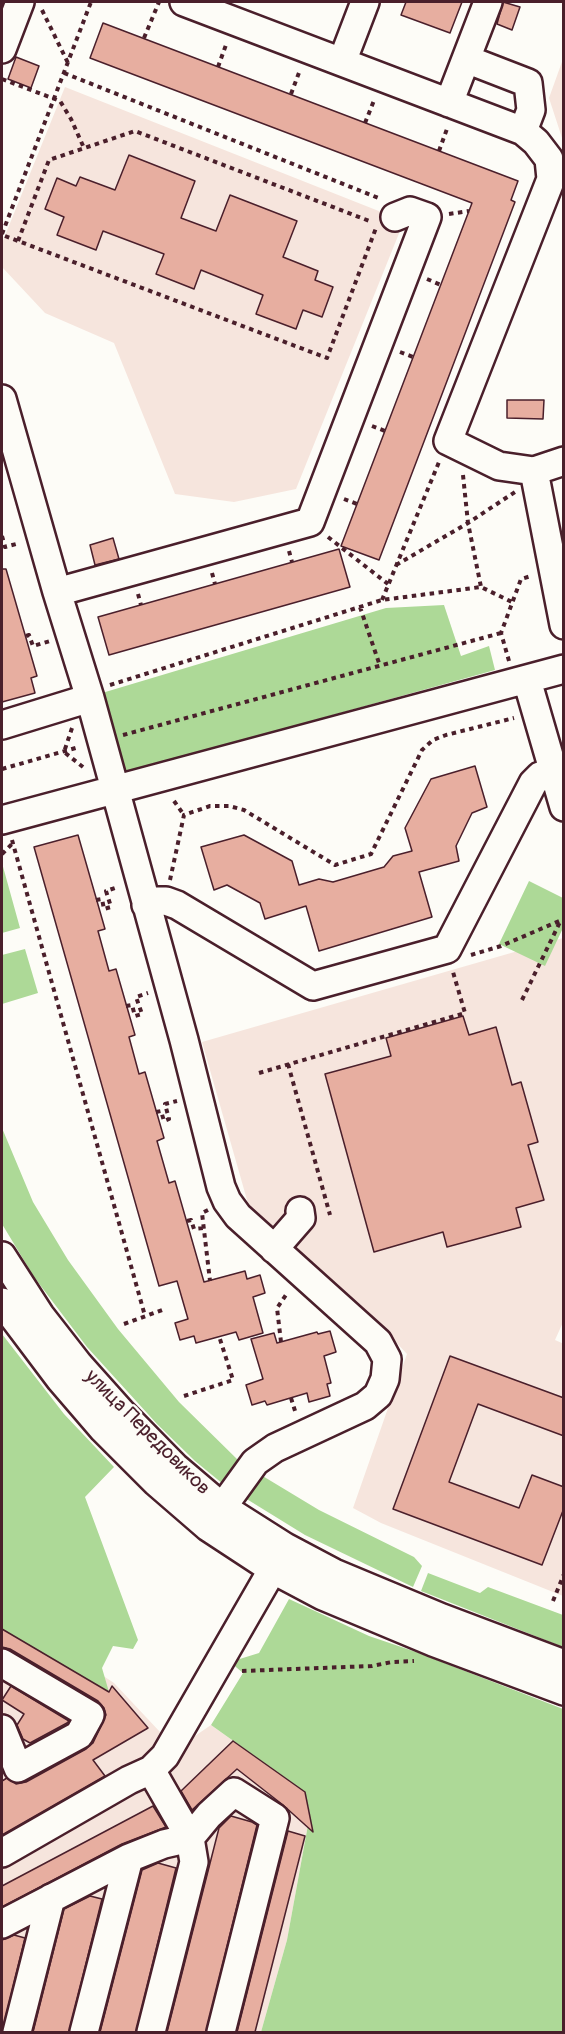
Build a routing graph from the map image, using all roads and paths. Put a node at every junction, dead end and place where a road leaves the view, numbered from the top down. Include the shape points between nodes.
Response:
1 (20, 2) edge
2 (38, 2) edge
3 (92, 2) edge
4 (159, 2) edge
5 (189, 2) edge
6 (365, 2) edge
7 (488, 2) edge
8 (144, 38) dead end
9 (2, 49) edge
10 (466, 58) junction
11 (342, 62) junction
12 (68, 63) junction
13 (64, 73) junction
14 (2, 79) edge
15 (54, 99) junction
16 (449, 103) junction
17 (523, 131) junction
18 (84, 148) junction
19 (403, 214) joint
20 (3, 235) edge
21 (18, 241) junction
22 (2, 399) edge
23 (454, 445) junction
24 (564, 461) edge
25 (534, 471) junction
26 (310, 522) junction
27 (468, 523) junction
28 (2, 537) edge
29 (5, 547) dead end
30 (396, 566) junction
31 (553, 570) junction
32 (388, 584) junction
33 (481, 586) junction
34 (57, 592) junction
35 (382, 600) junction
36 (512, 602) junction
37 (360, 607) junction
38 (564, 625) edge
39 (26, 636) dead end
40 (33, 646) dead end
41 (380, 666) junction
42 (564, 669) edge
43 (527, 680) junction
44 (90, 698) junction
45 (536, 713) junction
46 (471, 718) dead end
47 (2, 724) edge
48 (470, 729) junction
49 (101, 741) junction
50 (2, 769) edge
51 (553, 772) junction
52 (114, 791) junction
53 (174, 801) dead end
54 (564, 807) edge
55 (184, 815) junction
56 (7, 828) edge
57 (2, 854) edge
58 (96, 900) dead end
59 (156, 903) junction
60 (105, 909) dead end
61 (562, 920) edge
62 (448, 955) junction
63 (522, 1000) dead end
64 (126, 1006) dead end
65 (135, 1016) dead end
66 (288, 1064) junction
67 (259, 1073) dead end
68 (156, 1112) dead end
69 (164, 1121) dead end
70 (227, 1201) junction
71 (300, 1211) dead end
72 (330, 1215) dead end
73 (186, 1221) dead end
74 (204, 1228) junction
75 (274, 1249) junction
76 (2, 1256) edge
77 (302, 1274) junction
78 (210, 1281) dead end
79 (2, 1302) edge
80 (165, 1309) dead end
81 (145, 1316) junction
82 (124, 1324) dead end
83 (219, 1336) dead end
84 (281, 1342) dead end
85 (184, 1396) dead end
86 (291, 1398) dead end
87 (295, 1409) dead end
88 (215, 1517) junction
89 (279, 1558) junction
90 (564, 1574) edge
91 (553, 1600) dead end
92 (418, 1660) dead end
93 (2, 1663) edge
94 (564, 1664) edge
95 (212, 1672) junction
96 (564, 1691) edge
97 (2, 1729) edge
98 (151, 1770) junction
99 (190, 1838) junction
100 (2, 1853) edge
101 (129, 1858) junction
102 (51, 1898) junction
103 (2, 1924) edge
104 (17, 2032) edge
105 (84, 2032) edge
106 (151, 2032) edge
107 (222, 2032) edge

1 - 9 street
2 - 12 path
3 - 12 path
4 - 8 path
5 - 11 street
6 - 11 street
7 - 10 street
10 - 16 street
10 - 17 street via 528,83 531,110
11 - 16 street
12 - 13 path
13 - 15 path
13 - 19 path
14 - 15 path
15 - 18 path via 60,101
15 - 20 path
16 - 17 street
17 - 23 street via 549,159 550,179
18 - 21 path via 49,160
18 - 21 path via 135,130 377,225 327,358
19 - 26 street via 427,217
20 - 21 path
22 - 34 street
23 - 25 street via 500,466
23 - 27 path
23 - 30 path
24 - 25 street
25 - 27 path via 523,487
25 - 31 street
26 - 32 path
26 - 34 street
27 - 30 path
27 - 33 path
28 - 29 path
30 - 32 path
31 - 36 path via 520,579
31 - 38 street
32 - 35 path
33 - 35 path
33 - 36 path
34 - 44 street
35 - 37 path
36 - 41 path via 501,633
37 - 41 path
37 - 44 path via 97,689
39 - 40 path via 29,635
41 - 49 path
42 - 43 street
43 - 45 street
43 - 52 street
44 - 47 street
44 - 49 street
45 - 48 path
45 - 51 street
46 - 48 path
48 - 55 path via 433,740 422,750 371,854 353,860 335,865 244,810 229,806 210,806
49 - 50 path
49 - 52 street
51 - 54 street
51 - 62 street via 533,783
52 - 56 street
52 - 59 street
53 - 55 path
55 - 59 path
56 - 57 path
56 - 81 path
58 - 60 path via 102,899
59 - 62 street via 177,905 313,986
59 - 70 street via 184,1040
61 - 62 path via 501,946
61 - 63 path
62 - 66 path via 465,1013
64 - 65 path via 132,1005
66 - 67 path
66 - 72 path
68 - 69 path via 161,1111
70 - 74 path via 202,1213
70 - 75 street
71 - 75 street via 301,1218
73 - 74 path via 191,1220 194,1229
74 - 78 path
75 - 77 street
76 - 88 street, улица Передовиков via 40,1315 79,1365 176,1467
77 - 84 path via 277,1308
77 - 88 street via 378,1342 387,1359 385,1379 378,1395 365,1406 275,1448 255,1462
79 - 88 street, улица Передовиков via 103,1429 156,1482
80 - 81 path
81 - 82 path
83 - 85 path via 233,1380
86 - 87 path
88 - 89 street, улица Передовиков
89 - 94 street, улица Передовиков via 334,1573
89 - 95 street
89 - 96 street, улица Передовиков via 323,1596
90 - 91 path
92 - 95 path via 372,1666
93 - 97 street via 90,1715 79,1735 18,1768
95 - 98 street via 165,1756
98 - 99 street
98 - 100 street
99 - 101 street
99 - 106 street via 194,1862
99 - 107 street via 234,1792 275,1818
101 - 102 street
101 - 105 street
102 - 103 street
102 - 104 street

